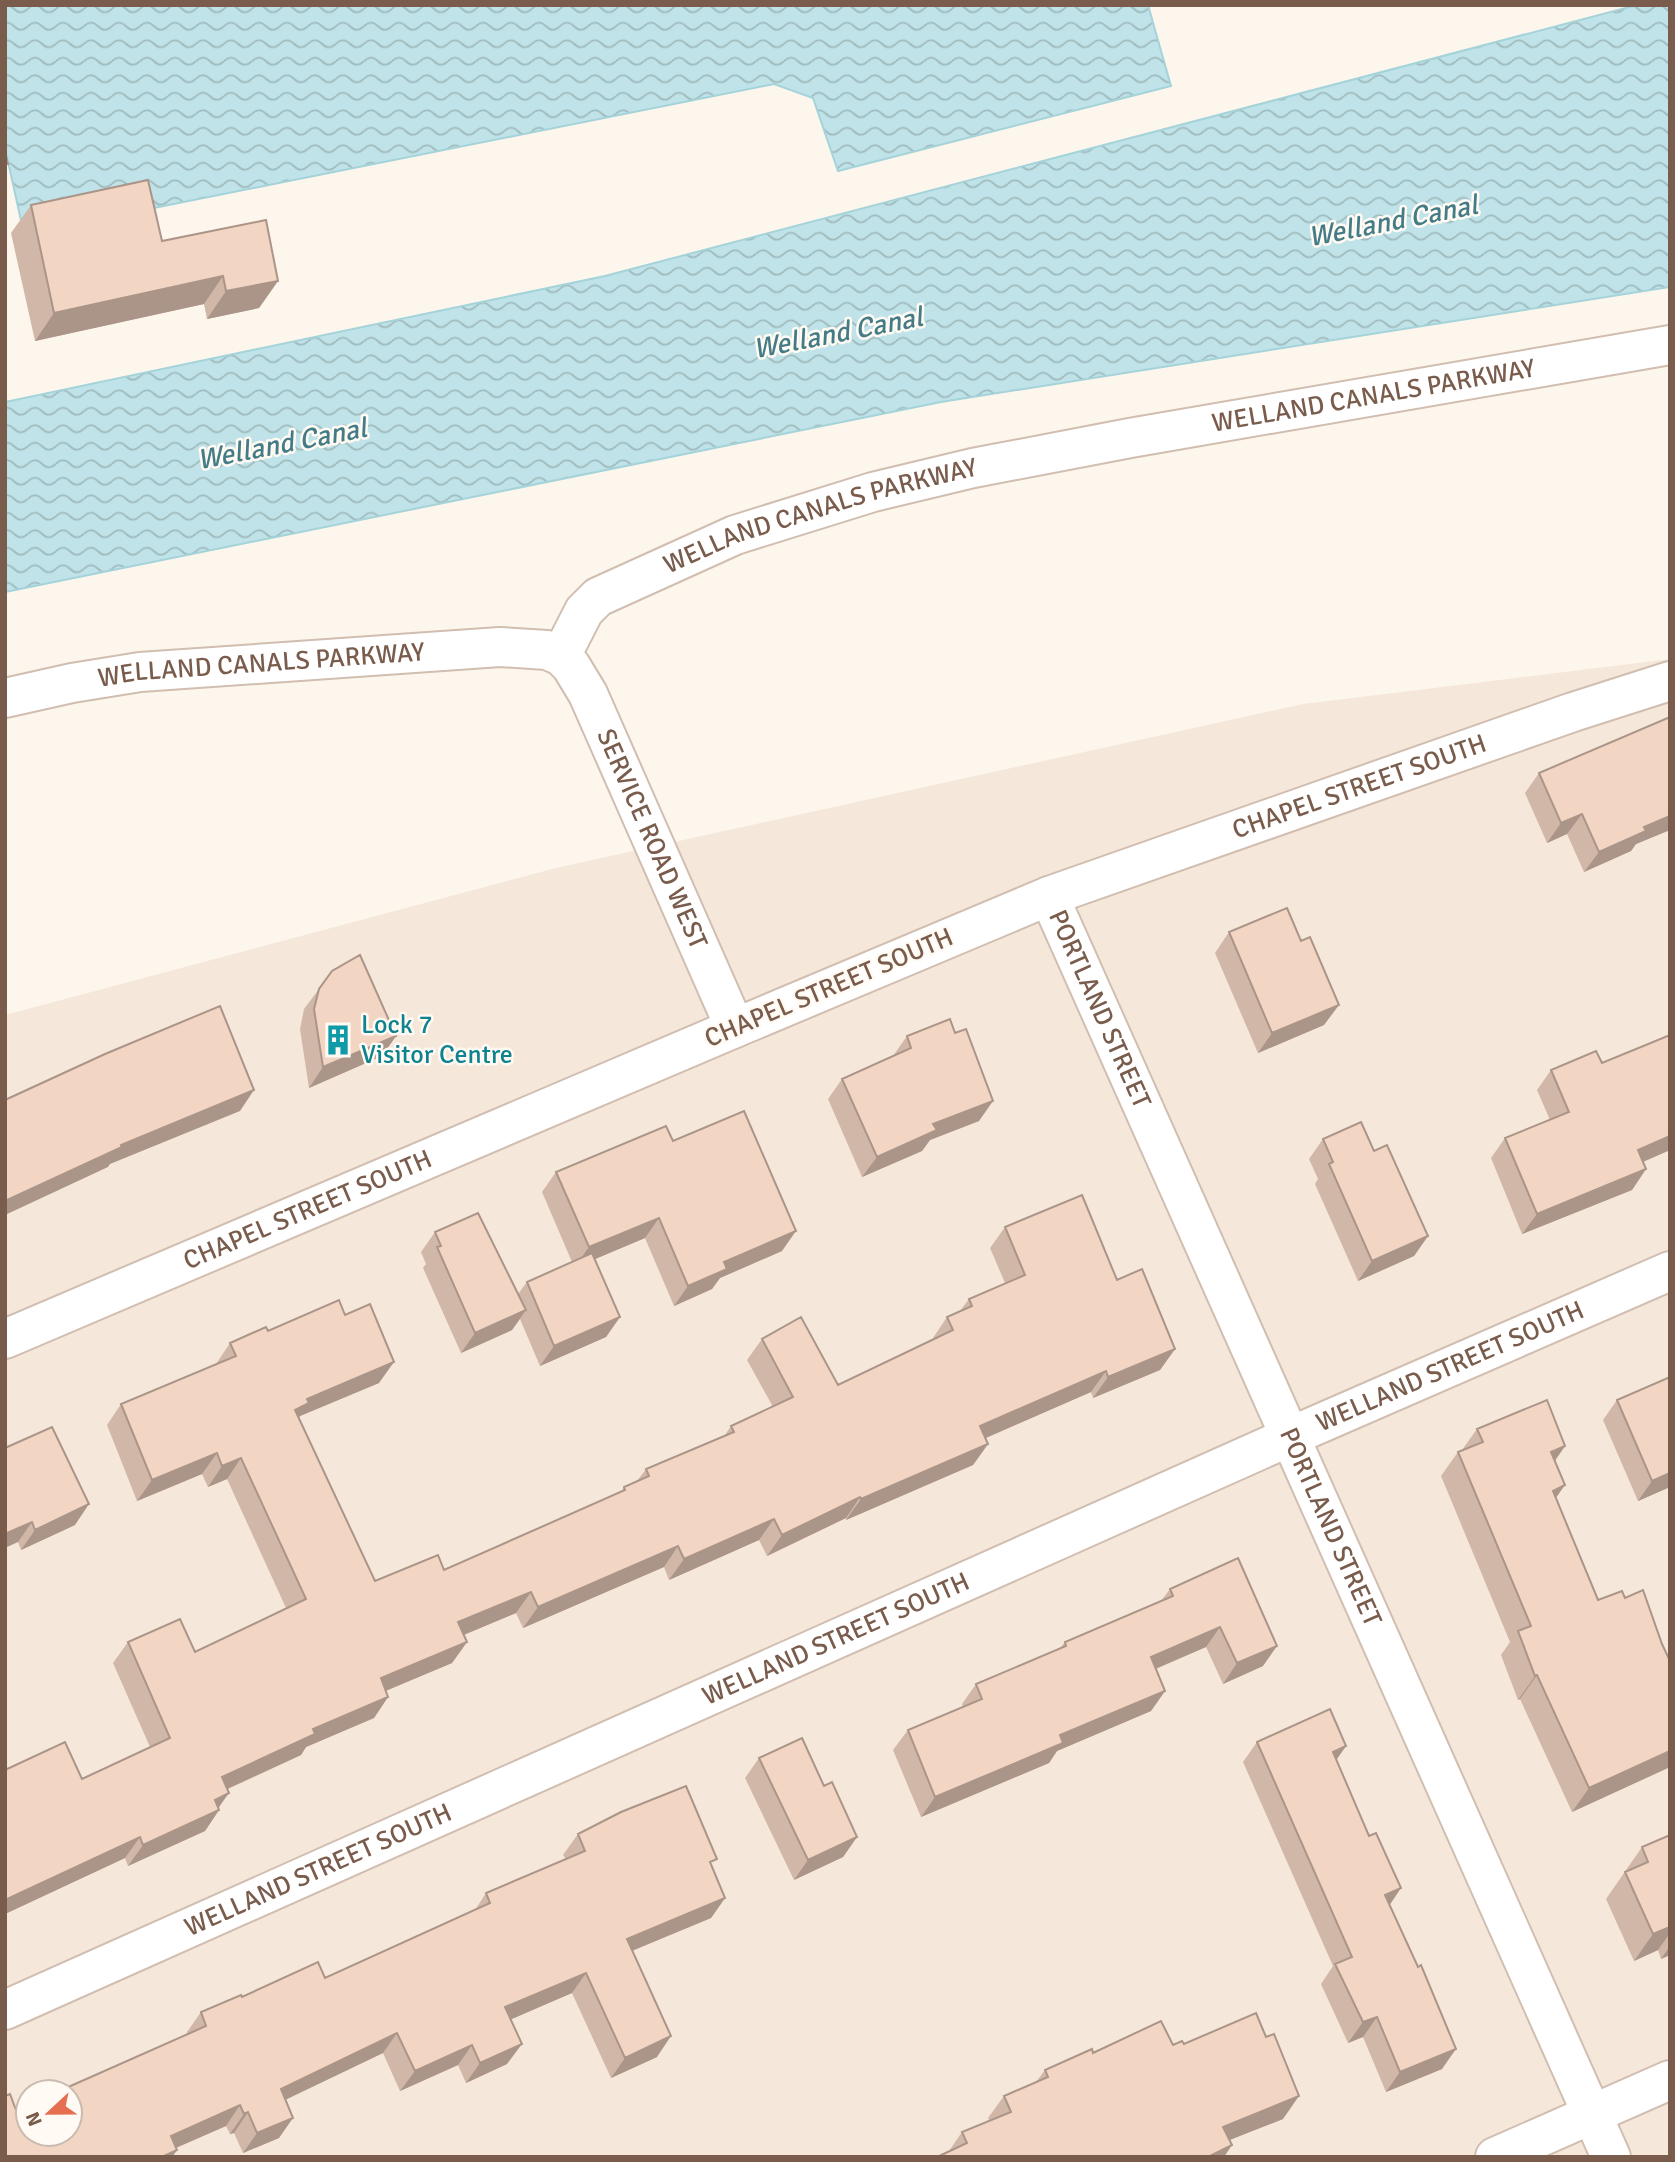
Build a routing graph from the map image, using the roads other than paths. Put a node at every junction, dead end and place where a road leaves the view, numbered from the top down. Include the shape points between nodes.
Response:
1 (1670, 345) edge
2 (561, 656) junction
3 (1670, 681) edge
4 (5, 698) edge
5 (1049, 896) junction
6 (735, 1028) junction
7 (1670, 1271) edge
8 (5, 1339) edge
9 (1289, 1437) junction
10 (5, 2010) edge
11 (1670, 2080) edge
12 (1591, 2114) junction
13 (1495, 2157) edge
14 (1611, 2157) edge

1 - 2 street, WELLAND CANALS PARKWAY via 1130,438 873,492 735,535 598,597 584,611
2 - 4 street, WELLAND CANALS PARKWAY via 547,650 500,647 222,664 140,672
2 - 6 street, SERVICE ROAD WEST via 588,694
3 - 5 street, CHAPEL STREET SOUTH
5 - 6 street, CHAPEL STREET SOUTH
5 - 9 street, PORTLAND STREET
6 - 8 street, CHAPEL STREET SOUTH
7 - 9 street, WELLAND STREET SOUTH
9 - 10 street, WELLAND STREET SOUTH
9 - 12 street, PORTLAND STREET
11 - 12 street
12 - 13 street
12 - 14 street, PORTLAND STREET

